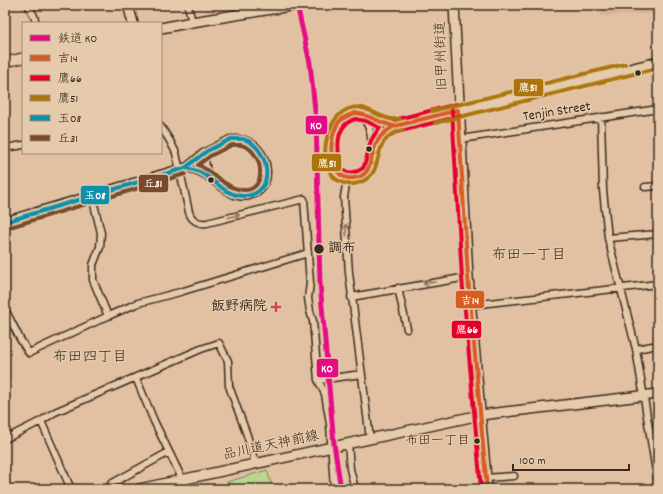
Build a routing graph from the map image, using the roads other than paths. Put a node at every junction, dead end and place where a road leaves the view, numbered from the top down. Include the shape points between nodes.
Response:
1 (28, 5) edge
2 (128, 5) edge
3 (188, 5) edge
4 (297, 5) edge
5 (454, 5) edge
6 (36, 22) edge
7 (133, 22) edge
8 (192, 22) junction
9 (162, 28) edge
10 (22, 58) edge
11 (5, 62) edge
12 (658, 62) edge
13 (658, 109) edge
14 (458, 110) junction
15 (356, 113) junction
16 (601, 118) junction
17 (395, 126) junction
18 (162, 129) edge
19 (461, 139) junction
20 (22, 145) edge
21 (12, 147) dead end
22 (208, 150) junction
23 (372, 154) junction
24 (182, 169) junction
25 (348, 179) junction
26 (214, 181) junction
27 (658, 186) edge
28 (645, 187) dead end
29 (92, 196) junction
30 (5, 222) edge
31 (658, 234) edge
32 (608, 238) junction
33 (308, 253) junction
34 (468, 277) junction
35 (658, 284) edge
36 (398, 288) junction
37 (621, 289) junction
38 (351, 297) junction
39 (471, 305) junction
40 (5, 309) edge
41 (108, 316) junction
42 (407, 329) dead end
43 (658, 345) edge
44 (636, 349) junction
45 (362, 374) junction
46 (136, 378) junction
47 (318, 380) junction
48 (658, 394) edge
49 (643, 396) junction
50 (480, 415) junction
51 (41, 421) junction
52 (5, 439) edge
53 (370, 439) junction
54 (348, 444) junction
55 (332, 447) junction
56 (169, 452) junction
57 (255, 463) junction
58 (656, 464) edge
59 (514, 476) dead end
60 (486, 478) junction
61 (183, 480) junction
62 (658, 484) edge
63 (71, 489) edge
64 (110, 489) edge
65 (139, 489) edge
66 (187, 489) edge
67 (334, 489) edge
68 (355, 489) edge
69 (487, 489) edge

1 - 6 street
2 - 7 street
3 - 8 street
4 - 8 street
5 - 14 street, 旧甲州街道
8 - 9 street
10 - 11 street
12 - 14 street
13 - 16 street, Tenjin Street
14 - 17 street
14 - 19 street, 旧甲州街道
15 - 17 street
15 - 23 street via 369,126
15 - 25 street via 344,117 338,123 331,145 335,169 341,177
16 - 19 street, Tenjin Street
16 - 32 street via 603,190
17 - 23 street via 379,138
18 - 24 street
19 - 34 street, 旧甲州街道
20 - 21 street
22 - 24 street
22 - 26 street via 206,164
22 - 26 street via 230,139 249,141 264,157 268,171 262,188 250,196 236,195
23 - 25 street via 370,167 365,174
24 - 26 street via 198,172
24 - 29 street
24 -> 33 street via 189,212 196,221 207,223 304,199
38 -> 25 street via 344,197
27 - 28 street
29 - 30 street
29 - 41 street via 101,233 92,270 93,280
31 - 32 street
32 - 37 street
33 - 41 street via 138,303
33 - 47 street via 308,298 313,321
34 -> 36 street
34 - 39 street, 旧甲州街道
35 - 37 street
36 - 38 street
36 - 42 street
37 - 39 street
37 - 44 street
38 - 45 street
39 - 50 street, 旧甲州街道
40 - 41 street via 29,353
43 - 44 street
44 - 49 street
45 - 47 street
45 - 53 street
46 - 51 street via 55,412
46 - 56 street
46 - 57 street via 219,343 228,362 229,386
47 - 55 street via 326,394
48 - 49 street, 品川道天神前線
49 - 50 street, 品川道天神前線
49 - 58 street
50 - 53 street, 品川道天神前線
50 - 60 street, 旧甲州街道
51 - 52 street
51 - 63 street
53 - 54 street, 品川道天神前線
54 - 55 street, 品川道天神前線
54 - 68 street
55 - 57 street, 品川道天神前線
55 - 67 street
56 - 61 street
56 - 64 street via 111,484
57 - 61 street, 品川道天神前線
58 - 62 street
59 - 60 street
60 - 69 street, 旧甲州街道
61 - 65 street, 品川道天神前線
61 - 66 street

